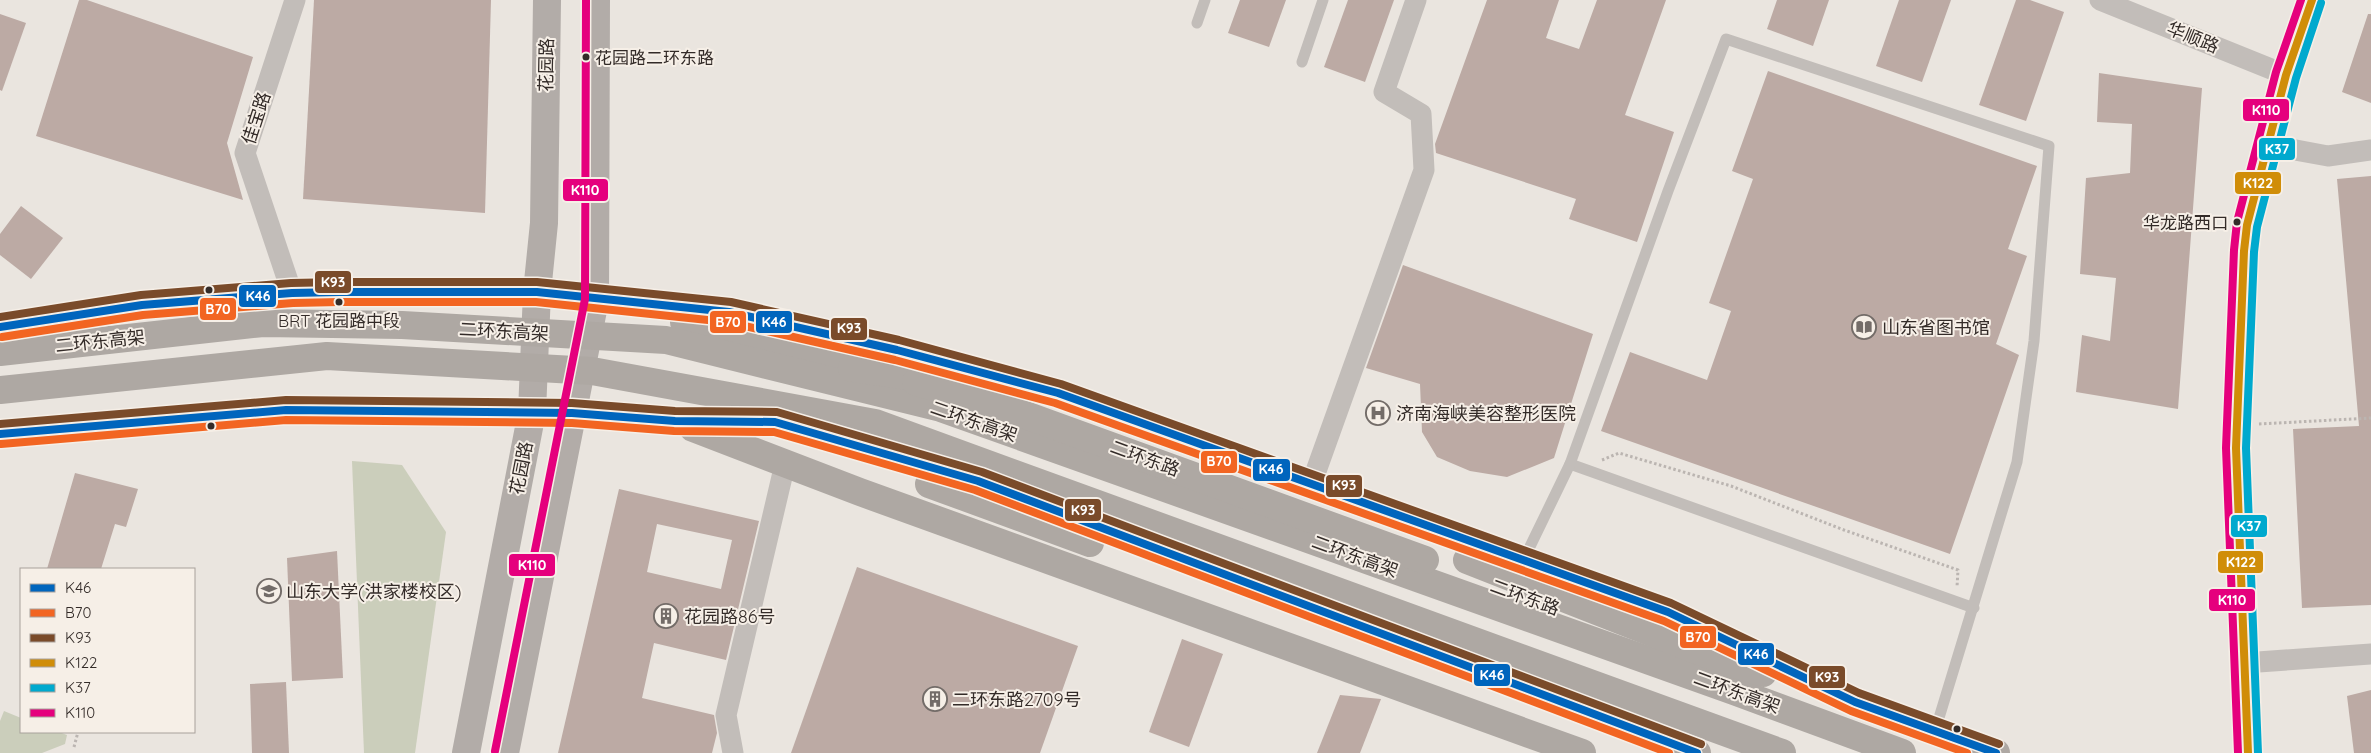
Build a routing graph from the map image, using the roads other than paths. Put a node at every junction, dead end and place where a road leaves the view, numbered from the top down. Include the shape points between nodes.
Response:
1 (295, 0) edge
2 (547, 0) edge
3 (596, 0) edge
4 (1205, 0) edge
5 (1322, 0) edge
6 (1416, 0) edge
7 (2100, 0) edge
8 (2312, 0) edge
9 (1197, 23) dead end
10 (1302, 62) dead end
11 (2286, 75) junction
12 (2268, 145) junction
13 (2371, 150) edge
14 (537, 292) junction
15 (292, 293) junction
16 (595, 300) junction
17 (0, 328) edge
18 (0, 352) edge
19 (786, 369) junction
20 (648, 381) junction
21 (0, 390) edge
22 (532, 412) junction
23 (572, 413) junction
24 (675, 421) junction
25 (0, 434) edge
26 (785, 464) junction
27 (1570, 464) junction
28 (1311, 485) junction
29 (1523, 561) junction
30 (1974, 608) junction
31 (494, 613) junction
32 (531, 620) junction
33 (2371, 654) edge
34 (2244, 663) junction
35 (1855, 702) junction
36 (1935, 731) junction
37 (466, 753) edge
38 (505, 753) edge
39 (733, 753) edge
40 (1582, 753) edge
41 (1661, 753) edge
42 (1697, 753) edge
43 (1782, 753) edge
44 (1902, 753) edge
45 (1996, 753) edge
46 (2248, 753) edge

1 - 15 street, 佳宝路 via 245,153
2 - 14 main road, 花园路 via 544,223
3 - 16 main road
4 - 9 lane
5 - 10 lane
6 - 28 street via 1384,92 1420,114 1424,170
7 - 11 street, 华顺路
8 - 11 main road
11 - 12 main road
12 - 13 street via 2328,156
12 - 34 main road via 2247,225 2244,251 2236,425
14 - 15 highway, 二环东路
14 - 16 highway, 二环东路
14 - 22 main road, 花园路
15 - 17 highway, 二环东路 via 142,305
16 - 23 main road
16 - 28 highway, 二环东路 via 729,312 898,350 1058,393
16 - 35 highway, 二环东路 via 987,401 1766,687
18 - 19 highway, 二环东高架 via 263,323 402,325 666,340
19 - 35 highway via 841,367 1005,390 1449,553 1719,659
19 - 44 highway, 二环东高架 via 941,408
20 - 21 highway, 二环东高架 via 592,371 327,356
20 - 41 highway
20 - 43 highway, 二环东高架 via 875,423
22 - 23 highway
22 - 25 highway via 286,410
22 - 31 main road, 花园路
23 - 24 highway
23 - 32 main road
24 - 26 highway
24 - 42 highway via 775,422 978,481
26 - 39 street via 726,715
26 - 40 highway
27 - 29 lane
27 - 30 lane
27 - 30 lane via 1726,39 2049,146 2034,341 2017,462
28 - 29 highway, 二环东路
29 - 35 highway, 二环东路 via 1668,612
30 - 36 lane
31 - 32 main road
31 - 37 main road, 花园路
32 - 38 main road
33 - 34 street
34 - 46 main road
35 - 36 highway, 二环东路
36 - 45 highway, 二环东路

